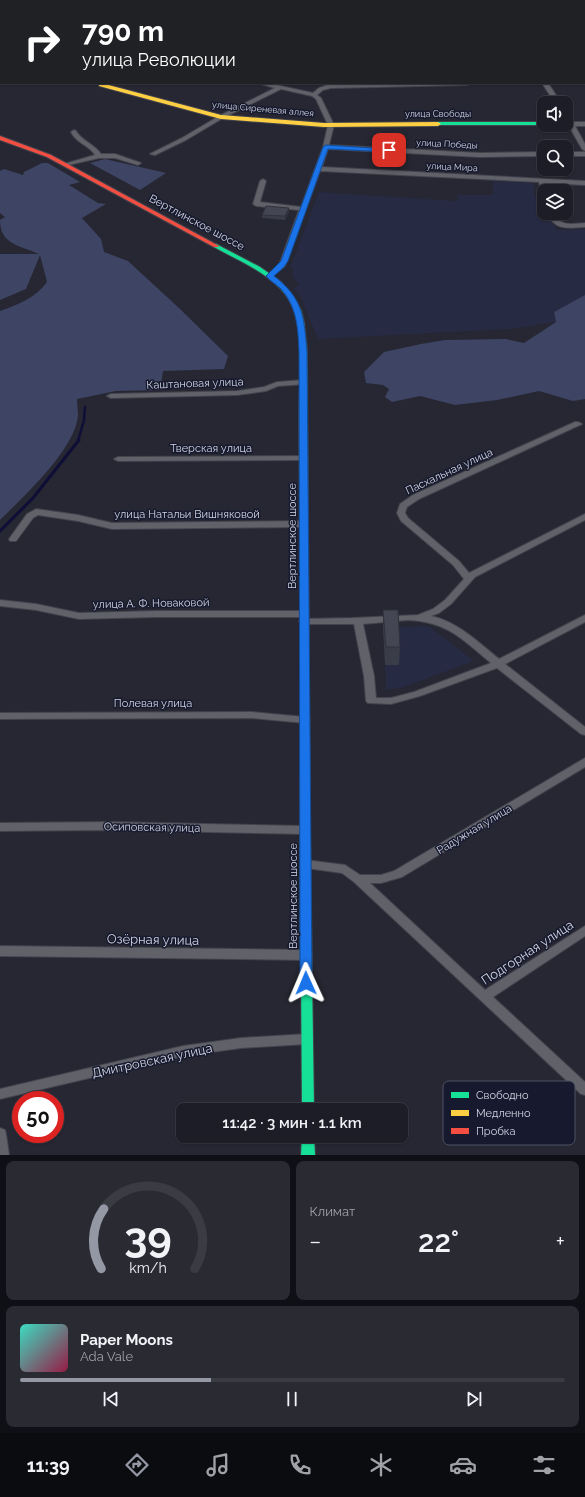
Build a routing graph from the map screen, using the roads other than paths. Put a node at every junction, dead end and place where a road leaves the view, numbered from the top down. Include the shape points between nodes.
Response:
1 (264, 84) edge
2 (421, 84) edge
3 (546, 84) edge
4 (100, 85) dead end
5 (280, 88) junction
6 (314, 95) junction
7 (553, 96) edge
8 (221, 117) junction
9 (537, 124) edge
10 (573, 124) edge
11 (585, 124) edge
12 (331, 125) junction
13 (573, 130) edge
14 (74, 132) dead end
15 (0, 138) edge
16 (326, 147) junction
17 (585, 149) edge
18 (153, 154) dead end
19 (537, 154) edge
20 (573, 154) edge
21 (585, 154) edge
22 (99, 156) junction
23 (138, 163) dead end
24 (66, 165) junction
25 (317, 169) junction
26 (263, 181) dead end
27 (542, 181) junction
28 (585, 183) edge
29 (543, 184) edge
30 (304, 209) junction
31 (553, 220) edge
32 (585, 225) edge
33 (269, 276) junction
34 (303, 382) junction
35 (111, 396) dead end
36 (578, 424) dead end
37 (304, 458) junction
38 (118, 459) dead end
39 (585, 517) edge
40 (304, 524) junction
41 (13, 539) dead end
42 (469, 579) junction
43 (0, 603) edge
44 (304, 617) junction
45 (419, 617) junction
46 (585, 618) edge
47 (358, 621) junction
48 (497, 664) junction
49 (0, 716) edge
50 (305, 720) junction
51 (585, 732) edge
52 (585, 762) edge
53 (0, 827) edge
54 (305, 830) junction
55 (306, 864) junction
56 (358, 879) junction
57 (585, 930) edge
58 (0, 951) edge
59 (306, 955) junction
60 (484, 997) junction
61 (307, 1039) junction
62 (585, 1090) edge
63 (0, 1094) edge
64 (308, 1103) edge
65 (0, 1134) edge
66 (308, 1143) edge
67 (2, 1155) edge
68 (308, 1155) edge

1 - 5 street
2 - 6 street via 330,86
3 - 7 street
4 - 8 main road, улица Сиреневая аллея
5 - 6 street
5 - 8 street
6 - 12 street via 318,98
8 - 12 main road, улица Сиреневая аллея
8 - 18 street
9 - 12 main road, улица Свободы
10 - 11 street
12 - 16 street
13 - 17 street
14 - 22 street via 82,143 95,150
15 - 24 main road, Вертлинское шоссе
16 - 19 street, улица Победы via 480,155
16 - 25 street
20 - 21 street
22 - 23 street via 115,156
22 - 24 street
24 - 33 main road, Вертлинское шоссе
25 - 27 street, улица Мира
25 - 30 street
26 - 30 street via 256,204
27 - 28 street, улица Мира
27 - 29 street
30 - 33 street via 282,266
31 - 32 street via 559,225
33 - 34 main road, Вертлинское шоссе via 286,290 298,309 302,330
34 - 35 street, Каштановая улица via 277,384 266,389 242,393
34 - 37 main road, Вертлинское шоссе
36 - 42 street, Пасхальная улица via 416,497 403,506 401,514 404,519 456,563
37 - 38 street, Тверская улица
37 - 40 main road, Вертлинское шоссе
39 - 42 street via 484,568
40 - 41 street, улица Натальи Вишняковой via 112,526 36,512
40 - 44 main road, Вертлинское шоссе
42 - 45 street via 448,602 436,611
43 - 44 street, улица А. Ф. Новаковой via 79,616 156,614
44 - 47 street, улица А. Ф. Новаковой
44 - 50 main road, Вертлинское шоссе
45 - 47 street, улица А. Ф. Новаковой
45 - 48 street via 447,624
46 - 48 street
47 - 48 street via 369,676 371,702 391,701 417,694
48 - 51 street
49 - 50 street, Полевая улица via 252,715
50 - 54 main road, Вертлинское шоссе
52 - 56 street, Радужная улица via 398,874 381,879
53 - 54 street, Осиповская улица via 108,826
54 - 55 main road, Вертлинское шоссе
55 - 56 street via 346,869
55 - 59 main road, Вертлинское шоссе
56 - 60 street
57 - 60 street, Подгорная улица
58 - 59 street, Озёрная улица
59 - 61 main road, Вертлинское шоссе
60 - 62 street
61 - 63 street, Дмитровская улица via 241,1043 183,1051
61 - 64 main road, Вертлинское шоссе
65 - 67 street
66 - 68 main road

